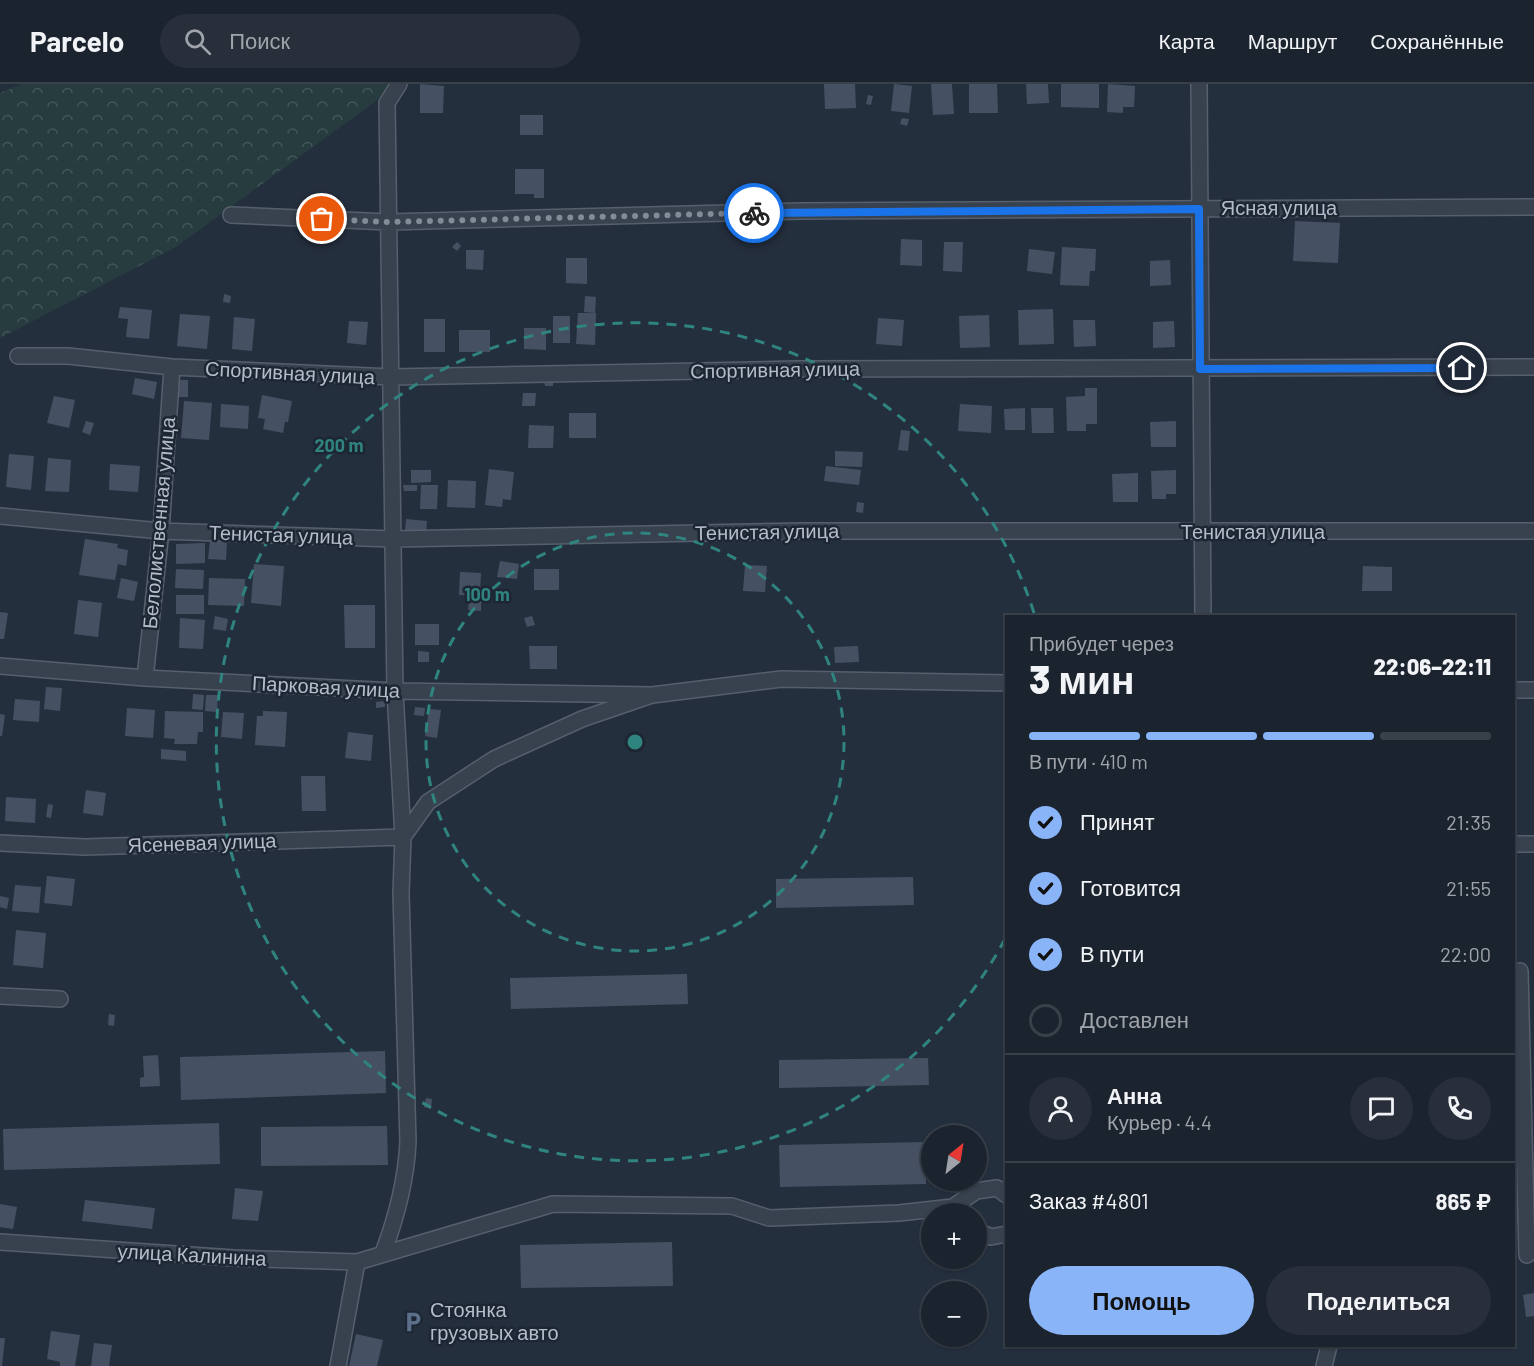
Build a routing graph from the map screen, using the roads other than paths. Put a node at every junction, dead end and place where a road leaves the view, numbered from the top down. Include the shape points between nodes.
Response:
1 (399, 84) edge
2 (1198, 84) edge
3 (1534, 207) edge
4 (1199, 209) junction
5 (231, 215) dead end
6 (389, 222) junction
7 (18, 356) dead end
8 (172, 367) junction
9 (1534, 367) edge
10 (1200, 369) junction
11 (392, 377) junction
12 (0, 516) edge
13 (161, 531) junction
14 (1534, 531) edge
15 (1202, 532) junction
16 (394, 539) junction
17 (1203, 615) edge
18 (0, 666) edge
19 (145, 678) junction
20 (1005, 682) edge
21 (1515, 690) edge
22 (1534, 690) edge
23 (395, 691) junction
24 (652, 695) junction
25 (403, 837) junction
26 (0, 843) edge
27 (1515, 844) edge
28 (1534, 844) edge
29 (1523, 971) edge
30 (0, 996) edge
31 (60, 999) dead end
32 (1529, 1120) edge
33 (1005, 1194) edge
34 (962, 1203) edge
35 (921, 1212) edge
36 (1005, 1234) edge
37 (987, 1235) edge
38 (0, 1242) edge
39 (383, 1253) junction
40 (1525, 1255) edge
41 (357, 1262) junction
42 (1329, 1347) edge
43 (338, 1366) edge
44 (1324, 1366) edge

1 - 6 street via 387,103
2 - 4 street
3 - 4 street, Ясная улица
4 - 6 street, Ясная улица via 801,212
4 - 10 street
5 - 6 street, Ясная улица
6 - 11 street
7 - 8 street, Спортивная улица via 68,356
8 - 11 street, Спортивная улица
8 - 13 street, Белолиственная улица
9 - 10 street, Спортивная улица
10 - 11 street, Спортивная улица via 799,369
10 - 15 street
11 - 16 street
12 - 13 street, Тенистая улица
13 - 16 street, Тенистая улица
13 - 19 street, Белолиственная улица
14 - 15 street, Тенистая улица
15 - 16 street, Тенистая улица via 813,531
15 - 17 street
16 - 23 street
18 - 19 street, Парковая улица
19 - 23 street, Парковая улица
20 - 24 street via 792,679
21 - 22 street
23 - 24 street, Парковая улица
23 - 25 street
24 - 25 street via 582,719 494,759 428,802
25 - 26 street, Ясеневая улица via 85,848
25 - 39 street via 400,893 408,1142 406,1174
27 - 28 street
29 - 32 street
30 - 31 street
32 - 40 street
33 - 34 street via 997,1188 976,1191
35 - 39 street, улица Калинина via 769,1218 732,1206 554,1204
36 - 37 street
38 - 41 street, улица Калинина
39 - 41 street, улица Калинина
41 - 43 street
42 - 44 street

